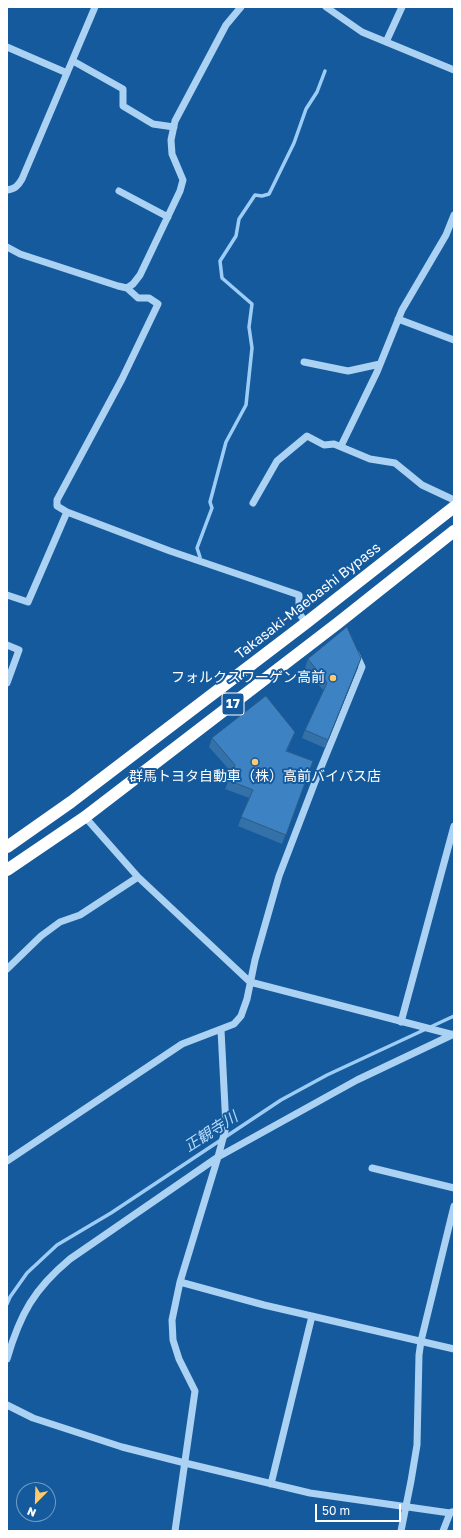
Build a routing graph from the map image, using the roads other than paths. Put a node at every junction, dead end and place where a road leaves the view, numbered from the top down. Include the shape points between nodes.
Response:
1 (95, 7) edge
2 (326, 7) edge
3 (402, 7) edge
4 (238, 8) edge
5 (386, 42) junction
6 (7, 47) edge
7 (72, 61) junction
8 (454, 70) edge
9 (67, 73) junction
10 (174, 127) junction
11 (7, 190) edge
12 (119, 191) dead end
13 (454, 215) edge
14 (168, 217) junction
15 (7, 247) edge
16 (127, 288) junction
17 (398, 319) junction
18 (454, 340) edge
19 (304, 362) dead end
20 (380, 364) junction
21 (341, 446) junction
22 (454, 500) edge
23 (253, 503) dead end
24 (454, 507) edge
25 (67, 512) junction
26 (454, 531) edge
27 (7, 595) edge
28 (306, 622) junction
29 (7, 645) edge
30 (352, 646) edge
31 (7, 683) edge
32 (85, 817) junction
33 (454, 826) edge
34 (7, 846) edge
35 (7, 870) edge
36 (138, 877) junction
37 (7, 969) edge
38 (250, 982) junction
39 (401, 1022) junction
40 (221, 1030) junction
41 (454, 1035) edge
42 (218, 1157) junction
43 (7, 1161) edge
44 (372, 1168) dead end
45 (454, 1188) edge
46 (454, 1206) edge
47 (180, 1282) junction
48 (312, 1316) junction
49 (421, 1341) junction
50 (454, 1350) edge
51 (7, 1359) edge
52 (7, 1405) edge
53 (185, 1463) junction
54 (271, 1484) junction
55 (406, 1507) junction
56 (452, 1512) edge
57 (175, 1531) edge
58 (401, 1531) edge
59 (443, 1531) edge

1 - 7 street
2 - 5 street via 362,32
3 - 5 street
4 - 10 street via 226,25
5 - 8 street
6 - 9 street
7 - 9 street
7 - 10 street via 123,89 123,106 153,124
9 - 11 street via 22,179 18,186
10 - 14 street via 171,140 172,154 183,180
12 - 14 street
13 - 17 street via 446,235
14 - 16 street via 140,275
15 - 16 street via 20,254
16 - 25 street via 138,298 149,298 158,304 122,379 57,500 57,506
17 - 18 street
17 - 20 street
19 - 20 street via 348,371
20 - 21 street
21 - 22 street via 370,459 395,463 422,485
21 - 23 street via 324,445 307,436 277,461
24 - 28 highway, Takasaki-Maebashi Bypass / 17
25 - 27 street via 28,602
25 - 28 street via 170,551 299,595 298,613
26 - 32 highway, 17 via 340,625
28 - 34 highway, Takasaki-Maebashi Bypass / 17 via 71,802
29 - 31 street via 19,650
30 - 38 street via 362,667 279,876
32 - 35 highway, 17
32 - 36 street
33 - 39 street
36 - 37 street via 80,915 60,922 41,936
36 - 38 street
38 - 39 street
38 - 40 street via 241,1016 234,1024
39 - 41 street
40 - 42 street via 226,1127
40 - 43 street via 182,1044
41 - 42 street via 357,1080
42 - 47 street
42 - 51 street via 53,1273 27,1306 12,1340
44 - 45 street
46 - 49 street
47 - 48 street
47 - 53 street via 172,1320 173,1340 179,1360 195,1390
48 - 49 street
48 - 54 street
49 - 50 street
49 - 55 street via 417,1445
52 - 53 street via 33,1418 122,1447
53 - 54 street
53 - 57 street
54 - 55 street via 310,1493
55 - 56 street
55 - 58 street
56 - 59 street

